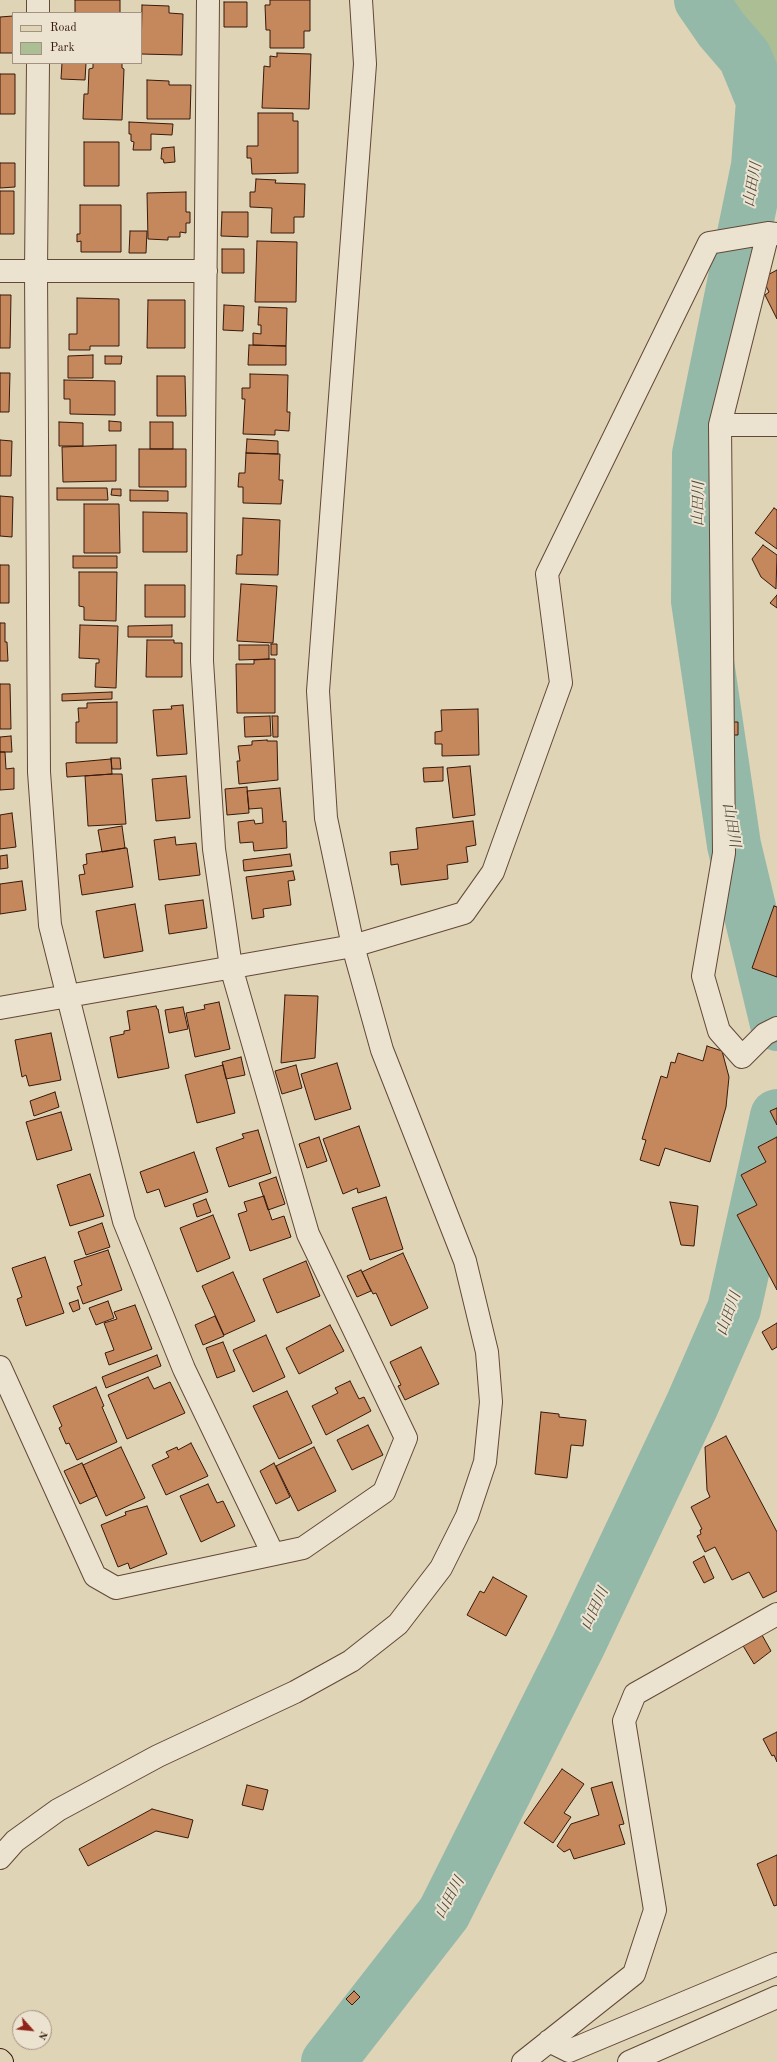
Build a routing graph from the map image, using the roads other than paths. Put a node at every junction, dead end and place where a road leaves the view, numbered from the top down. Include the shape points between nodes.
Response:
1 (38, 0) edge
2 (208, 0) edge
3 (361, 0) edge
4 (38, 12) edge
5 (38, 64) edge
6 (773, 233) edge
7 (0, 271) edge
8 (36, 271) junction
9 (206, 271) junction
10 (720, 425) junction
11 (777, 425) edge
12 (353, 946) junction
13 (231, 967) junction
14 (69, 996) junction
15 (0, 1008) edge
16 (777, 1028) edge
17 (0, 1367) edge
18 (273, 1554) junction
19 (777, 1614) edge
20 (0, 1858) edge
21 (777, 1964) edge
22 (777, 1997) edge
23 (549, 2041) junction
24 (0, 2060) edge
25 (2, 2062) edge
26 (523, 2062) edge
27 (629, 2062) edge

1 - 4 street
2 - 9 street
3 - 12 street via 365,64 318,691 326,818
5 - 8 street
6 - 10 street
6 - 12 street via 709,243 547,574 561,683 493,872 464,913
7 - 8 street
8 - 9 street
8 - 14 street via 39,772 50,925
9 - 13 street via 202,661 214,849
10 - 11 street
10 - 16 street via 724,852 703,976 719,1031 742,1057 765,1034
12 - 13 street
12 - 20 street via 382,1050 465,1261 487,1352 490,1402 486,1462 467,1516 441,1568 398,1624 351,1661 295,1692 158,1756 58,1810 16,1841
13 - 14 street
13 - 18 street via 308,1234 406,1438 384,1492 303,1548
14 - 15 street
14 - 18 street via 124,1221 184,1369
17 - 18 street via 95,1576 116,1588
19 - 23 street via 635,1694 624,1721 655,1910 634,1974
21 - 23 street via 569,2052
22 - 27 street
23 - 26 street
24 - 25 main road

